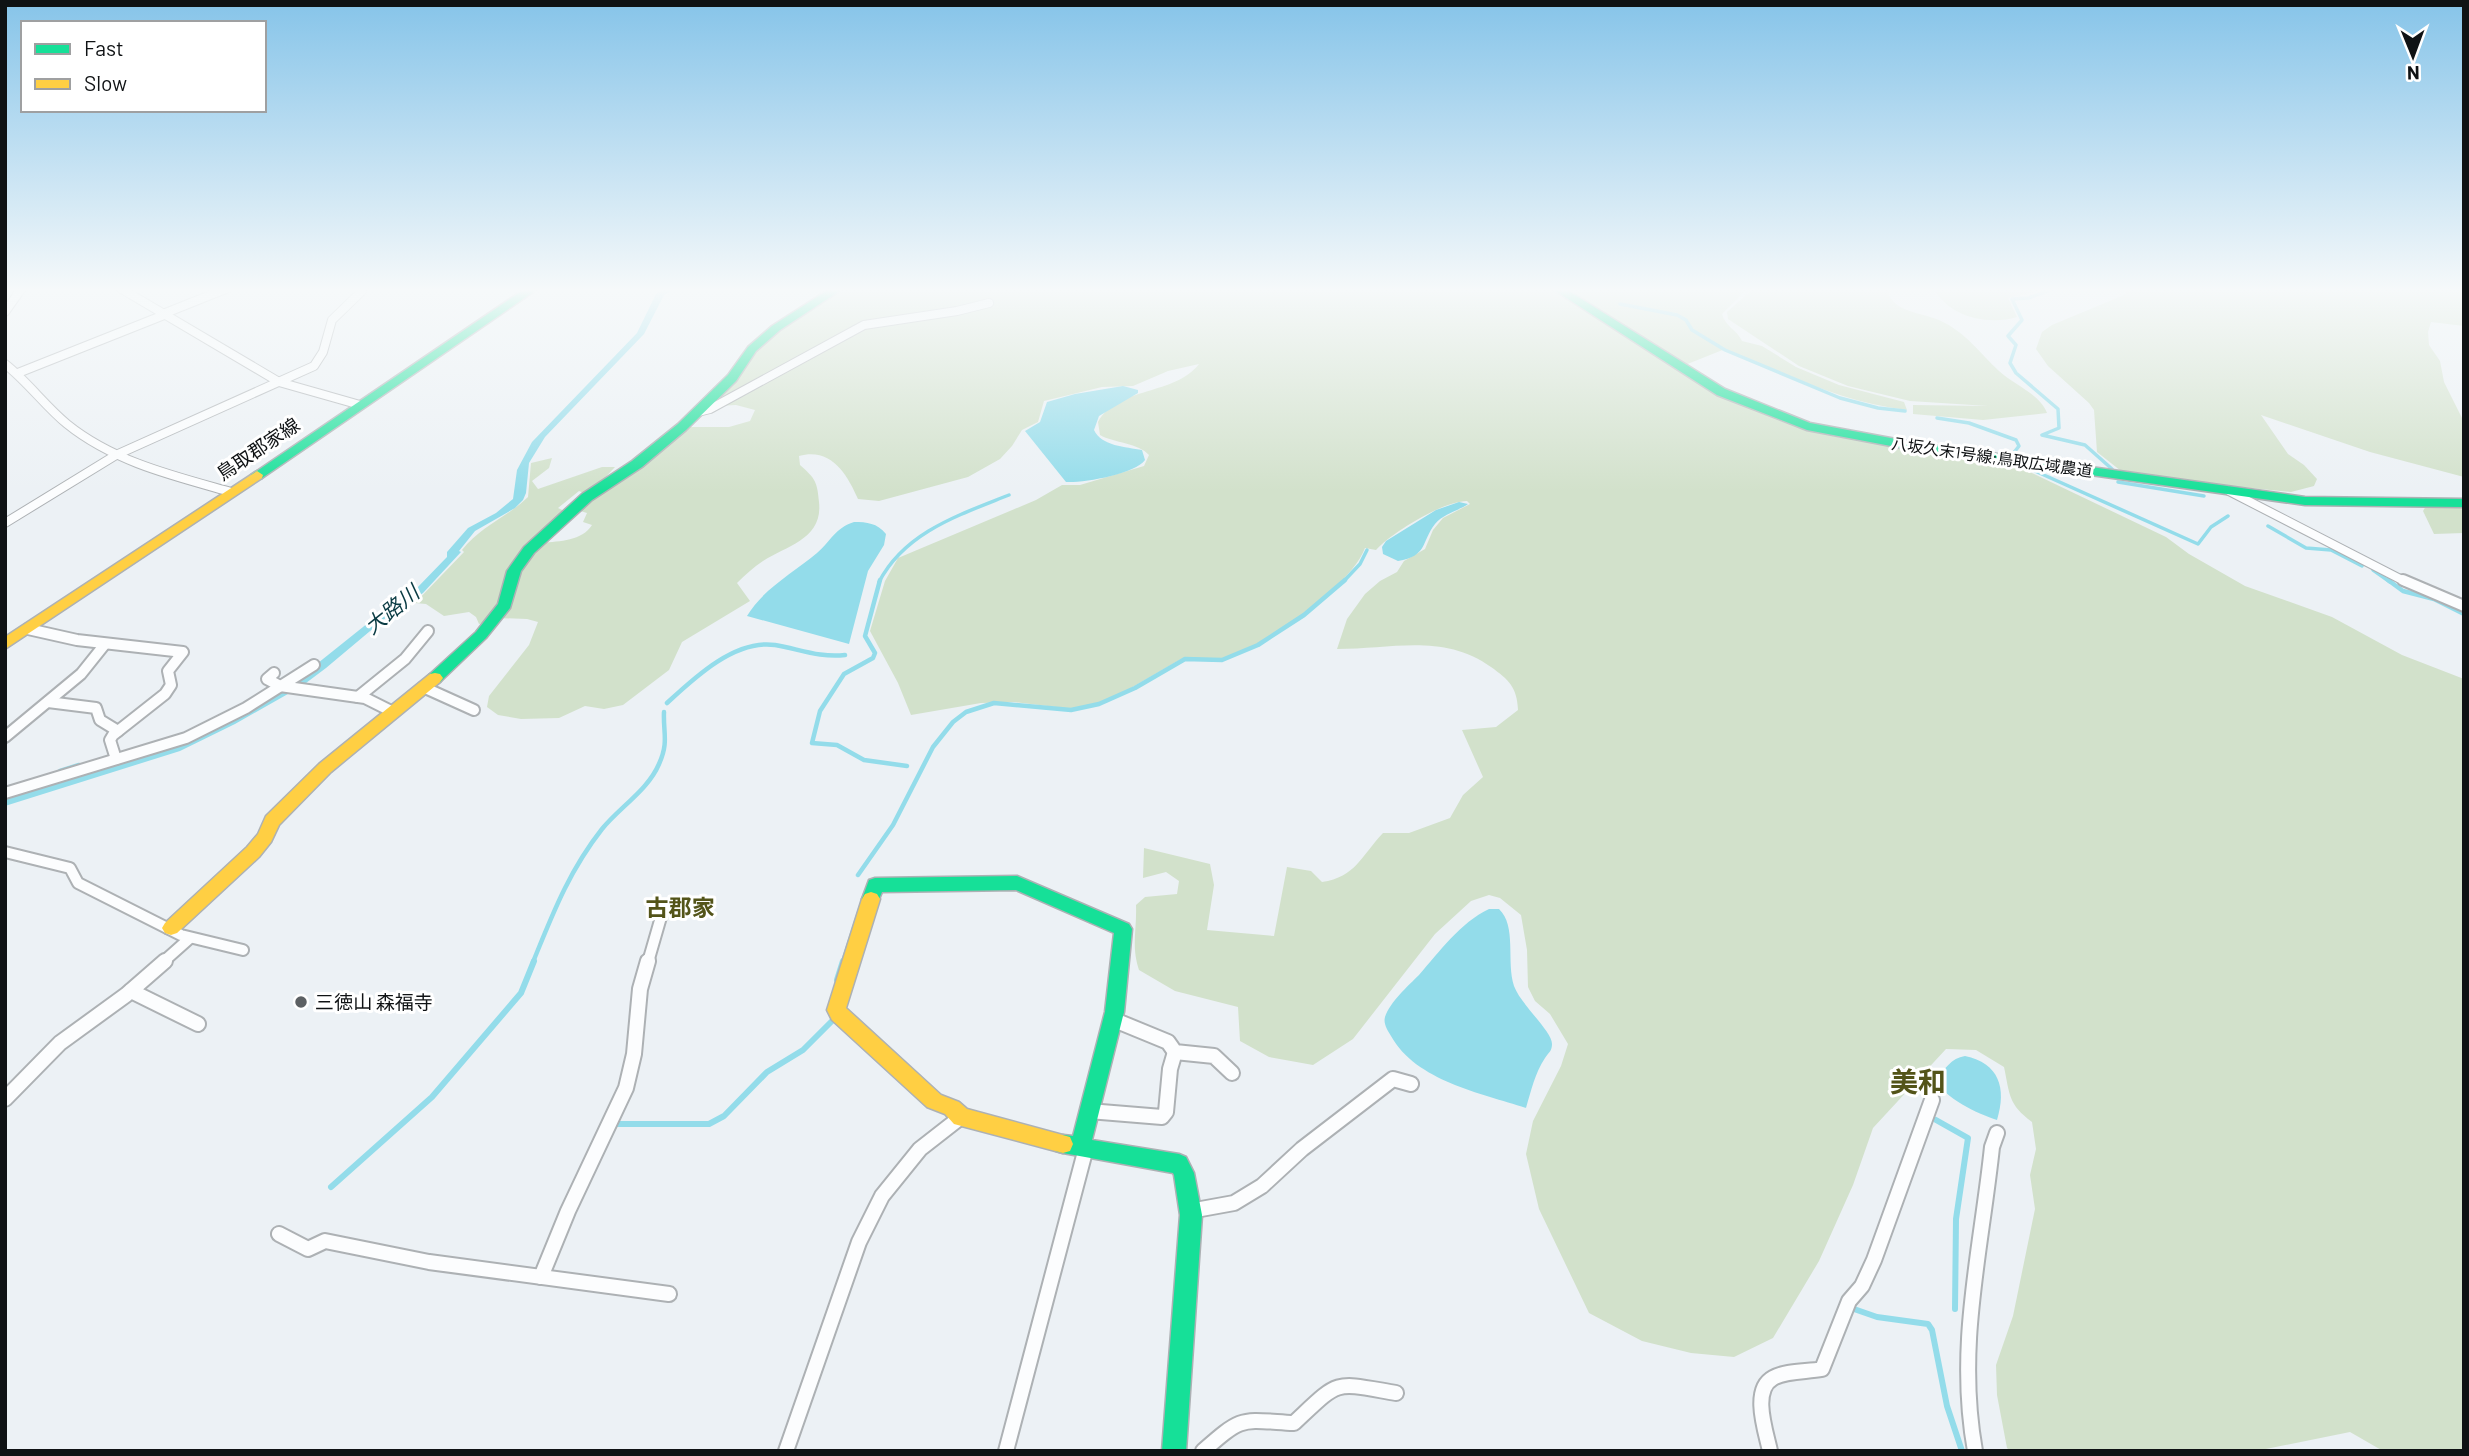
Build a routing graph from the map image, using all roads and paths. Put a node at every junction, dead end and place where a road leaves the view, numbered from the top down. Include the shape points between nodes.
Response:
1 (61, 356) edge
2 (234, 356) edge
3 (321, 356) edge
4 (432, 356) edge
5 (747, 356) edge
6 (810, 356) edge
7 (1664, 356) edge
8 (5, 364) edge
9 (18, 373) junction
10 (279, 382) junction
11 (359, 405) junction
12 (698, 412) junction
13 (116, 455) junction
14 (2229, 491) junction
15 (231, 492) junction
16 (2464, 503) edge
17 (5, 523) edge
18 (2464, 606) edge
19 (28, 629) junction
20 (428, 631) dead end
21 (5, 644) edge
22 (105, 644) junction
23 (314, 665) dead end
24 (274, 673) dead end
25 (281, 686) junction
26 (423, 687) junction
27 (358, 697) junction
28 (48, 702) junction
29 (474, 710) dead end
30 (393, 712) junction
31 (118, 731) junction
32 (5, 737) edge
33 (116, 760) junction
34 (5, 793) edge
35 (5, 852) edge
36 (658, 910) dead end
37 (171, 928) junction
38 (190, 938) junction
39 (243, 950) dead end
40 (131, 991) junction
41 (1112, 1019) junction
42 (198, 1024) dead end
43 (1175, 1052) junction
44 (1232, 1073) dead end
45 (1411, 1084) dead end
46 (5, 1099) edge
47 (1932, 1100) dead end
48 (1089, 1111) junction
49 (961, 1117) junction
50 (1997, 1133) dead end
51 (1083, 1148) junction
52 (1190, 1211) junction
53 (279, 1234) dead end
54 (541, 1277) junction
55 (669, 1294) dead end
56 (1396, 1393) dead end
57 (786, 1451) edge
58 (1006, 1451) edge
59 (1174, 1451) edge
60 (1203, 1451) edge
61 (1770, 1451) edge
62 (1975, 1451) edge

1 - 9 street
2 - 10 street
3 - 10 street via 320,361
4 - 11 street, 鳥取郡家線
5 - 12 street
6 - 12 street
7 - 14 street, 八坂久末1号線;鳥取広域農道 via 1721,392 1807,426 1912,446
8 - 9 street
9 - 13 street via 67,424
10 - 11 street
10 - 13 street
11 - 15 street, 鳥取郡家線
12 - 26 street via 659,447 587,498 529,550 514,571 511,590 499,612 456,660
13 - 15 street
13 - 17 street
14 - 16 street, 八坂久末1号線;鳥取広域農道 via 2305,501
14 - 18 street via 2422,590
15 - 19 street, 鳥取郡家線
19 - 21 street, 鳥取郡家線
19 - 22 street
20 - 27 street via 405,659
22 - 28 street via 81,674
22 - 31 street via 183,652 168,671 172,685 165,694
23 - 25 street
24 - 25 street via 267,679
25 - 27 street
25 - 33 street via 186,738
26 - 29 street
26 - 30 street
27 - 30 street
28 - 31 street via 96,708 101,723
28 - 32 street
30 - 37 street via 322,771 272,821 253,852
31 - 33 street via 110,740
33 - 34 street
35 - 37 street via 70,868 78,883 88,889
36 - 54 street via 661,916 639,989 631,1072
37 - 38 street
38 - 39 street
38 - 40 street
40 - 42 street
40 - 46 street via 60,1043
41 - 43 street via 1168,1042
41 - 48 street
41 - 49 street via 1123,959 1123,929 1017,883 875,885 836,1010 934,1101
43 - 44 street via 1212,1054
43 - 48 street via 1162,1117
45 - 52 street via 1394,1079 1302,1149 1262,1186 1234,1203
47 - 61 street via 1874,1260 1849,1301 1822,1369 1773,1377 1765,1383 1761,1392
48 - 51 street
49 - 51 street
49 - 57 street via 919,1149 882,1196 859,1241
50 - 62 street via 1979,1233 1970,1322 1967,1408
51 - 52 street via 1179,1164
51 - 58 street
52 - 59 street
53 - 54 street via 308,1248 325,1241 429,1262
54 - 55 street
56 - 60 street via 1346,1384 1333,1387 1294,1423 1235,1423

